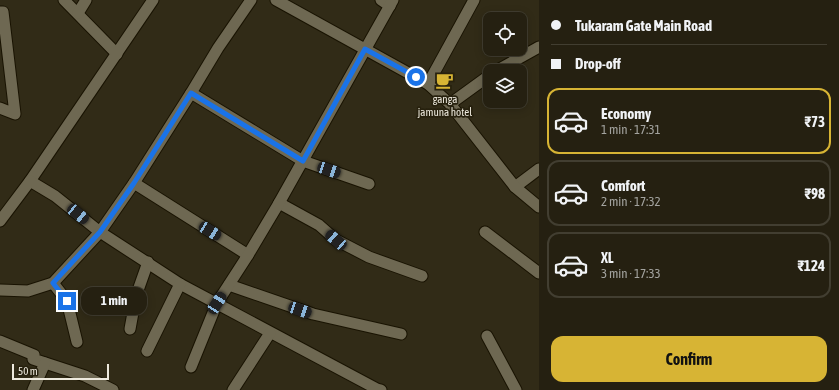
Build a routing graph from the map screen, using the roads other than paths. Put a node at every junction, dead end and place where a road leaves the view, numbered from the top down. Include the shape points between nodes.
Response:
1 (64, 0) edge
2 (86, 0) edge
3 (153, 0) edge
4 (251, 0) edge
5 (276, 0) edge
6 (474, 0) edge
7 (388, 2) edge
8 (0, 12) edge
9 (78, 13) junction
10 (539, 47) edge
11 (365, 49) junction
12 (117, 54) junction
13 (509, 64) edge
14 (483, 80) edge
15 (428, 84) junction
16 (191, 93) junction
17 (450, 104) junction
18 (0, 108) edge
19 (303, 161) junction
20 (539, 169) edge
21 (30, 181) junction
22 (134, 183) junction
23 (369, 184) dead end
24 (515, 187) junction
25 (279, 204) junction
26 (539, 207) edge
27 (0, 222) edge
28 (100, 232) junction
29 (485, 232) dead end
30 (248, 255) junction
31 (148, 262) junction
32 (539, 273) edge
33 (422, 276) dead end
34 (53, 283) junction
35 (180, 284) junction
36 (229, 285) junction
37 (0, 290) edge
38 (217, 303) junction
39 (130, 329) dead end
40 (270, 333) junction
41 (402, 334) dead end
42 (487, 336) dead end
43 (0, 341) edge
44 (77, 342) dead end
45 (147, 351) dead end
46 (45, 363) junction
47 (191, 367) dead end
48 (33, 390) edge
49 (113, 390) edge
50 (234, 390) edge
51 (381, 390) edge
52 (516, 390) edge

1 - 9 street
2 - 9 street
3 - 12 street
4 - 16 street
5 - 11 street
6 - 15 street
7 - 11 street
8 - 18 street via 15,114
9 - 12 street
10 - 13 street
11 - 15 street
11 - 19 street
12 - 21 street
14 - 17 street
15 - 17 street
16 - 19 street
16 - 22 street
17 - 24 street
19 - 23 street
19 - 25 street
20 - 24 street
21 - 27 street
21 - 28 street via 55,196
22 - 28 street
22 - 30 street
24 - 26 street
25 - 30 street
25 - 33 street via 319,225 336,240 369,257
28 - 31 street
28 - 34 street
29 - 32 street
30 - 36 street
31 - 35 street
31 - 39 street via 136,296
34 - 37 street via 28,291
34 - 44 street via 67,301
35 - 38 street
35 - 45 street
36 - 38 street
36 - 41 street via 313,314
38 - 40 street
38 - 47 street
40 - 50 street
40 - 51 street
42 - 52 street
43 - 46 street via 34,355 33,359
46 - 48 street
46 - 49 street via 85,376

